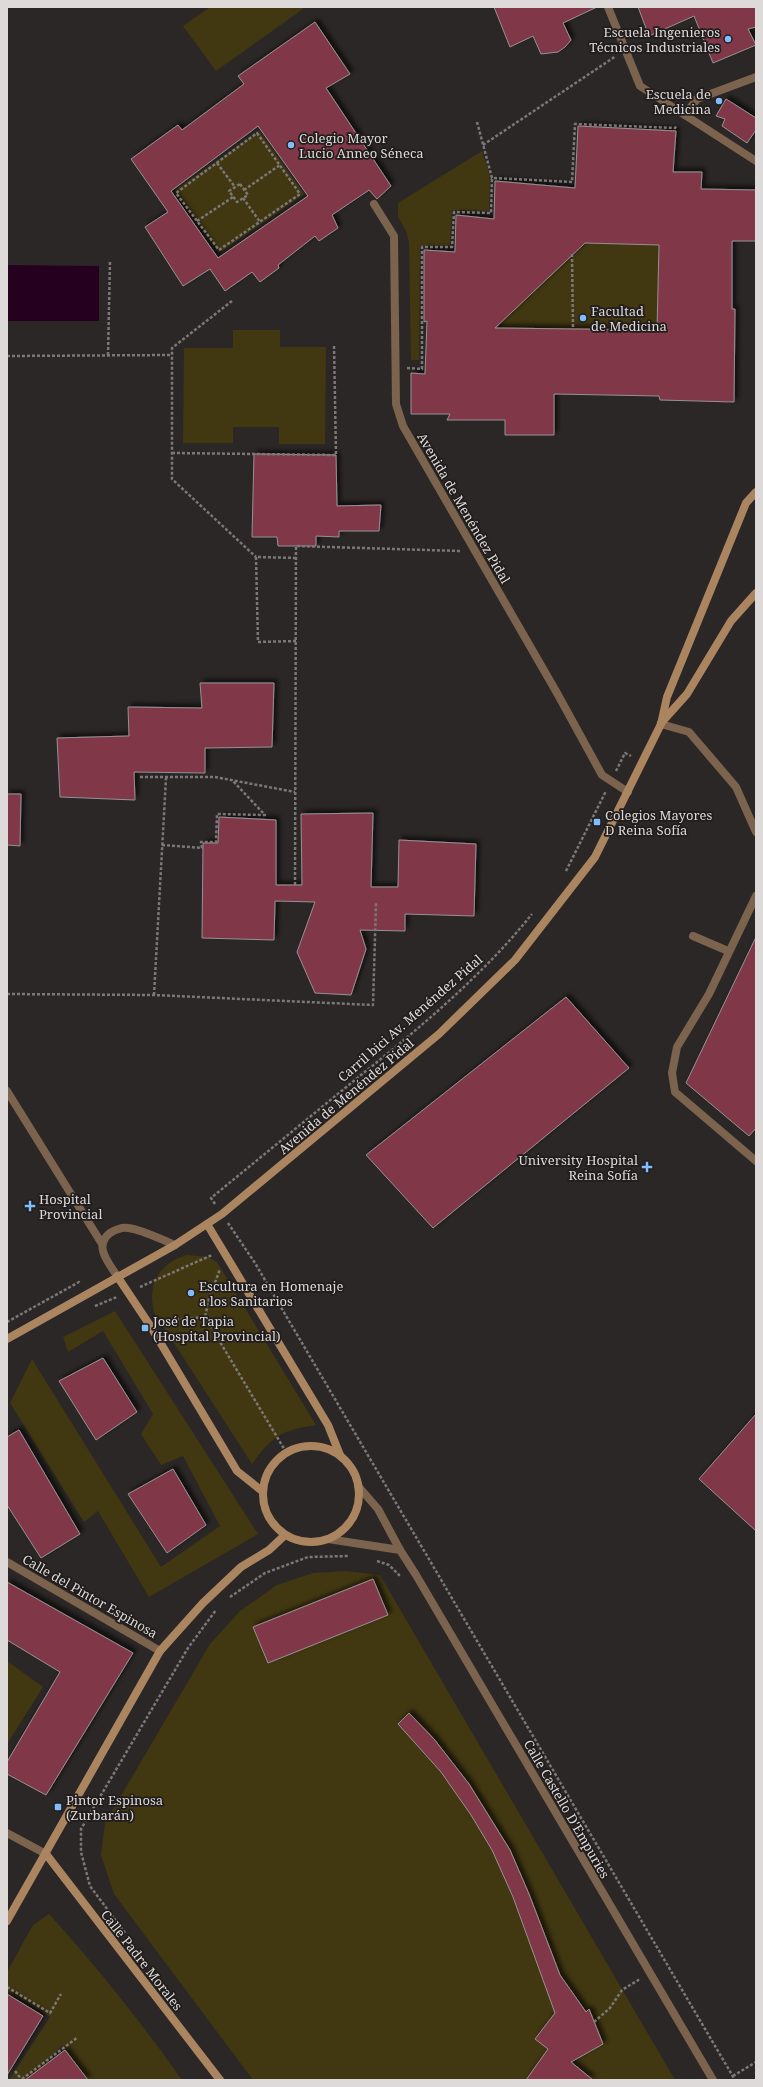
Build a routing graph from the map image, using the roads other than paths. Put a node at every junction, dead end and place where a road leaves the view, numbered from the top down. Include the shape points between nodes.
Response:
1 (608, 7) edge
2 (756, 77) edge
3 (685, 115) junction
4 (756, 161) edge
5 (374, 204) dead end
6 (756, 492) edge
7 (756, 593) edge
8 (661, 724) junction
9 (628, 792) junction
10 (756, 832) edge
11 (756, 896) edge
12 (693, 936) dead end
13 (728, 951) junction
14 (7, 1091) edge
15 (756, 1161) edge
16 (207, 1224) junction
17 (102, 1244) junction
18 (175, 1245) junction
19 (118, 1276) junction
20 (7, 1339) edge
21 (340, 1455) junction
22 (358, 1486) junction
23 (262, 1491) junction
24 (285, 1535) junction
25 (328, 1539) junction
26 (400, 1550) junction
27 (7, 1562) edge
28 (160, 1651) junction
29 (7, 1833) edge
30 (46, 1854) junction
31 (7, 1921) edge
32 (220, 2080) edge
33 (713, 2080) edge

1 - 3 street via 640,86
2 - 3 street via 697,99
3 - 4 street
5 - 9 street, Avenida de Menéndez Pidal via 394,236 396,404 403,426 602,775
6 - 8 street, Avenida de Menéndez Pidal via 746,504 666,697
7 - 8 street, Avenida de Menéndez Pidal via 731,621 687,694
8 - 9 street, Avenida de Menéndez Pidal
8 - 10 street via 689,732 736,786
9 - 16 street, Avenida de Menéndez Pidal via 595,857 515,960 439,1034
11 - 13 street
12 - 13 street
13 - 15 street via 709,994 677,1048 672,1073 676,1092
14 - 17 street
16 - 18 street, Avenida de Menéndez Pidal
16 - 21 street via 328,1425
17 - 18 street via 112,1232 127,1228
17 - 19 street via 102,1251
18 - 19 street, Avenida de Menéndez Pidal
19 - 20 street, Avenida de Menéndez Pidal
19 - 23 street via 237,1471
21 - 22 street via 352,1469
21 - 23 street via 318,1446 306,1446 286,1452 270,1468 264,1479
22 - 25 street via 357,1509 352,1520 344,1529
22 - 26 street, Calle Castello D'Empuries via 378,1509
23 - 24 street via 268,1516 273,1525
24 - 25 street via 307,1542
24 - 28 street, Calle del Pintor Espinosa via 270,1550 241,1567 203,1603
25 - 26 street
26 - 33 street, Calle Castello D'Empuries
27 - 28 street, Calle del Pintor Espinosa
28 - 30 street, Calle del Pintor Espinosa
29 - 30 street
30 - 31 street, Calle del Pintor Espinosa
30 - 32 street, Calle Padre Morales

